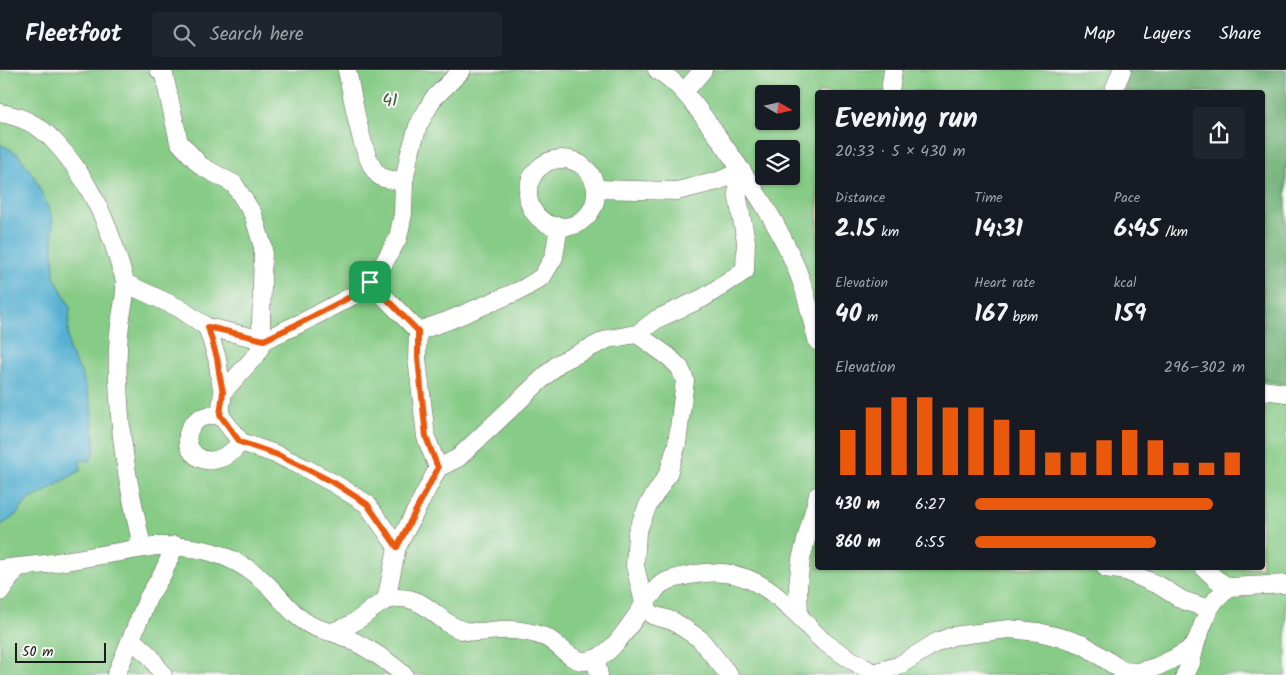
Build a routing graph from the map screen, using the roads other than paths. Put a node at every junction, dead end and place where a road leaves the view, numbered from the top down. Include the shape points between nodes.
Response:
1 (158, 70) edge
2 (347, 70) edge
3 (462, 70) edge
4 (657, 70) edge
5 (703, 70) edge
6 (893, 70) edge
7 (1122, 70) edge
8 (890, 90) edge
9 (1115, 90) edge
10 (684, 92) junction
11 (0, 113) edge
12 (742, 171) junction
13 (404, 182) junction
14 (596, 189) junction
15 (559, 226) junction
16 (370, 282) junction
17 (125, 283) junction
18 (208, 327) junction
19 (418, 331) junction
20 (815, 331) edge
21 (637, 334) junction
22 (264, 340) junction
23 (1265, 390) edge
24 (223, 392) junction
25 (1286, 393) edge
26 (220, 415) junction
27 (240, 442) junction
28 (438, 468) junction
29 (815, 506) edge
30 (175, 546) junction
31 (142, 547) junction
32 (397, 547) junction
33 (8, 568) edge
34 (1119, 570) edge
35 (1206, 570) edge
36 (1286, 584) edge
37 (1229, 587) junction
38 (0, 592) edge
39 (386, 600) junction
40 (644, 603) junction
41 (1210, 609) junction
42 (799, 616) junction
43 (332, 632) junction
44 (130, 639) junction
45 (1196, 642) junction
46 (598, 667) edge
47 (874, 674) edge
48 (116, 675) edge
49 (163, 675) edge
50 (404, 675) edge
51 (729, 675) edge
52 (1185, 675) edge

1 - 22 street via 164,75 179,142 201,166 234,184 253,214 263,247 261,325
2 - 13 street via 362,142 371,166 381,176
3 - 13 street via 433,99 418,126
4 - 10 street
5 - 10 street
6 - 8 street
7 - 9 street
10 - 12 street
11 - 17 street via 29,122 52,138 73,163 95,199 115,246
12 - 14 street via 718,181 677,190
12 - 20 street via 780,233 803,286
12 - 21 street via 737,193 746,241 745,271 703,298 657,319
13 - 16 street via 398,238
14 - 15 street via 594,205 585,218 576,224
14 - 15 street via 586,168 576,162 553,160 542,165 529,184 528,196 536,215 544,222
15 - 19 street via 554,256 542,277 523,289
16 - 19 street
16 - 22 street via 352,296
17 - 18 street via 179,308
17 - 31 street via 119,346 120,417 125,462
18 - 22 street
18 - 24 street
19 - 28 street via 426,437
21 - 28 street via 608,339 559,363 458,458
21 - 40 street via 680,368 685,380 677,444 668,474 648,505 637,532 635,566
22 - 24 street via 257,354
23 - 25 street
24 - 26 street
26 - 27 street
26 - 27 street via 198,419 190,428 189,446 193,454 209,462 218,460 227,456
27 - 32 street via 307,469 367,504
28 - 32 street
29 - 42 street via 801,559
30 - 31 street
30 - 43 street via 216,552 233,561 258,576 296,616 314,628
30 - 44 street
31 - 33 street
32 - 39 street
33 - 38 street
34 - 41 street via 1160,586 1182,600
35 - 37 street
36 - 37 street
37 - 41 street
39 - 43 street via 351,625
39 - 46 street via 413,600 429,607 461,630 524,632 547,638 574,659
40 - 42 street via 662,583 703,573 725,572 749,578 772,591
40 - 46 street
40 - 51 street via 652,615 674,621 700,639
41 - 45 street
42 - 47 street via 822,640
43 - 50 street via 355,641
44 - 48 street
44 - 49 street via 150,656
45 - 47 street via 1171,660 1138,672 1123,671 1084,645 1060,637 1010,629 982,631 937,642 898,666
45 - 52 street

